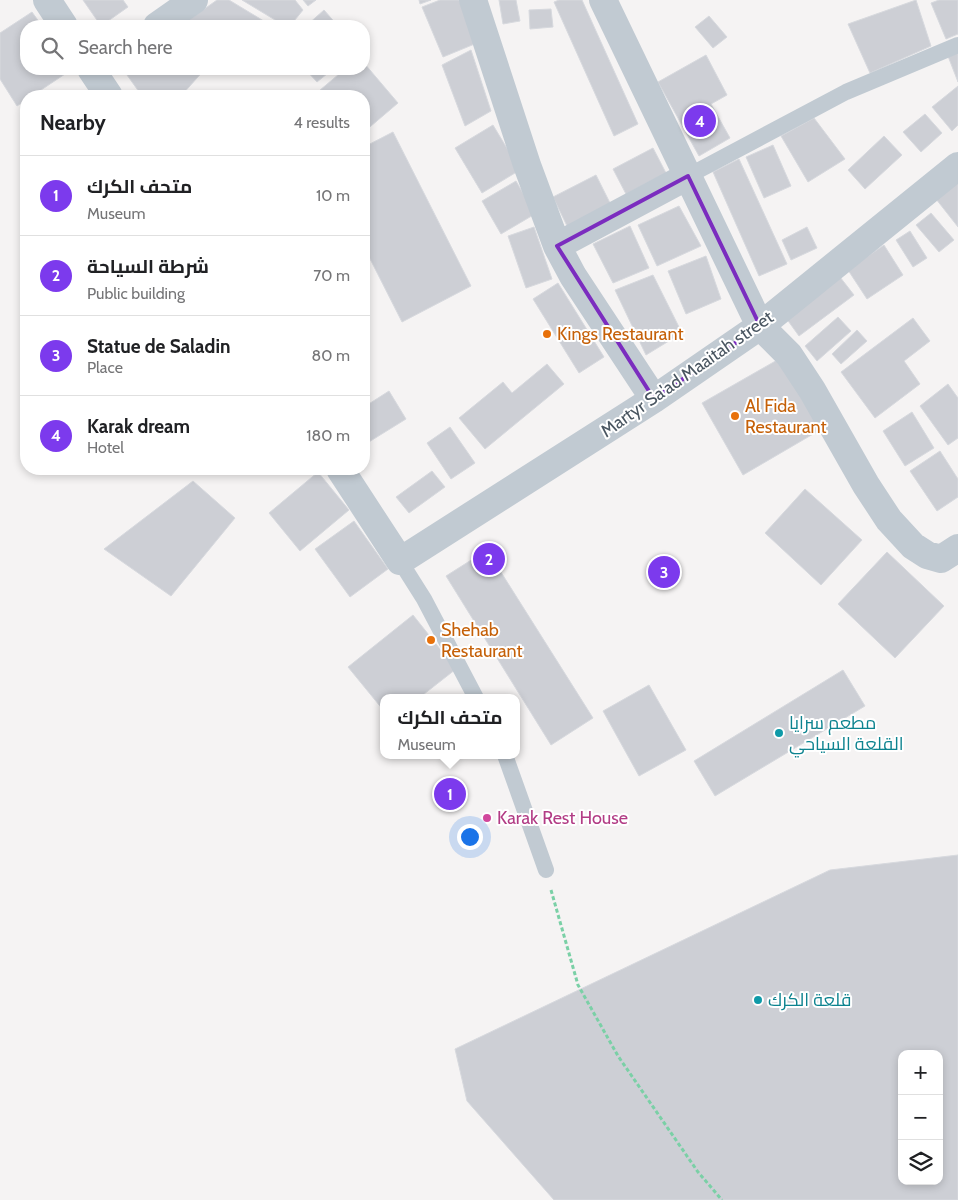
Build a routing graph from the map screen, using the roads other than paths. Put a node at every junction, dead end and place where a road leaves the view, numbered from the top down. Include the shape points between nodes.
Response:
1 (47, 0) edge
2 (194, 0) edge
3 (473, 0) edge
4 (603, 0) edge
5 (60, 20) edge
6 (166, 20) edge
7 (958, 45) edge
8 (95, 75) edge
9 (105, 90) edge
10 (958, 166) edge
11 (688, 176) junction
12 (557, 246) junction
13 (760, 326) junction
14 (654, 399) junction
15 (344, 475) edge
16 (958, 548) edge
17 (400, 561) junction
18 (474, 694) edge
19 (506, 759) edge
20 (546, 870) road end

1 - 5 street
2 - 6 street
3 - 12 street
4 - 11 street
7 - 11 lane via 846,92
8 - 9 street
10 - 13 street, Martyr Sa'ad Maaitah street
11 - 12 street
11 - 13 street
12 - 14 street via 573,276
13 - 14 street, Martyr Sa'ad Maaitah street
13 - 16 street via 789,355 889,520 913,546 927,555 941,559
14 - 17 street, Martyr Sa'ad Maaitah street
15 - 17 street
17 - 18 lane via 424,598
19 - 20 lane

